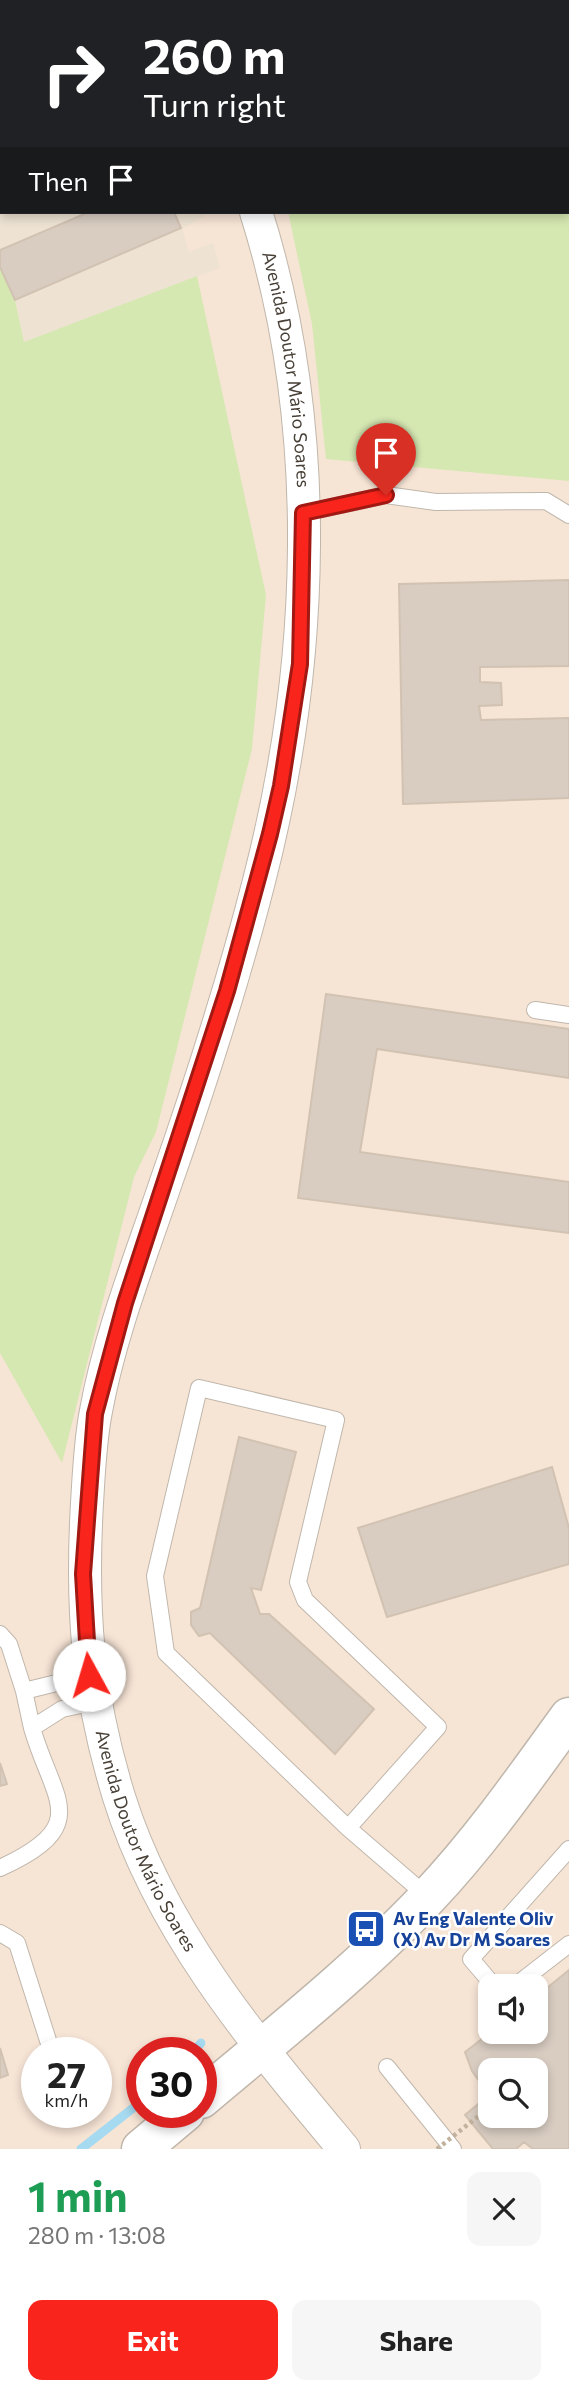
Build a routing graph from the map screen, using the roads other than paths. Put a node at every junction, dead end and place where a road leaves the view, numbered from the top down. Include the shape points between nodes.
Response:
1 (256, 214) edge
2 (303, 513) junction
3 (569, 515) edge
4 (535, 1010) dead end
5 (569, 1016) edge
6 (0, 1634) edge
7 (91, 1688) junction
8 (24, 1691) junction
9 (569, 1717) edge
10 (32, 1728) junction
11 (348, 1828) junction
12 (569, 1849) edge
13 (0, 1868) edge
14 (428, 1897) junction
15 (0, 1933) edge
16 (569, 1944) edge
17 (484, 1974) edge
18 (530, 1974) edge
19 (47, 2037) edge
20 (260, 2049) junction
21 (387, 2067) dead end
22 (217, 2085) edge
23 (167, 2128) edge
24 (141, 2149) edge
25 (344, 2149) edge
26 (453, 2149) edge

1 - 2 street, Avenida Doutor Mário Soares via 292,363
2 - 3 lane via 386,495 436,502 546,501
2 - 7 street, Avenida Doutor Mário Soares via 300,664 270,834 227,991 125,1303 95,1414 83,1574
4 - 5 lane
6 - 8 lane via 9,1644
7 - 8 lane
7 - 10 lane
7 - 20 street, Avenida Doutor Mário Soares via 119,1799 145,1867 201,1967
8 - 10 lane
9 - 14 street
10 - 13 lane via 61,1804 58,1821 48,1839 31,1854
11 - 11 lane via 438,1727 305,1600 298,1582 336,1420 199,1388 155,1576 166,1653
11 - 14 lane
12 - 17 lane via 471,1959
14 - 20 street
15 - 19 lane via 18,1943
16 - 18 lane
20 - 22 street
20 - 25 street, Avenida Doutor Mário Soares
21 - 26 lane
23 - 24 street

